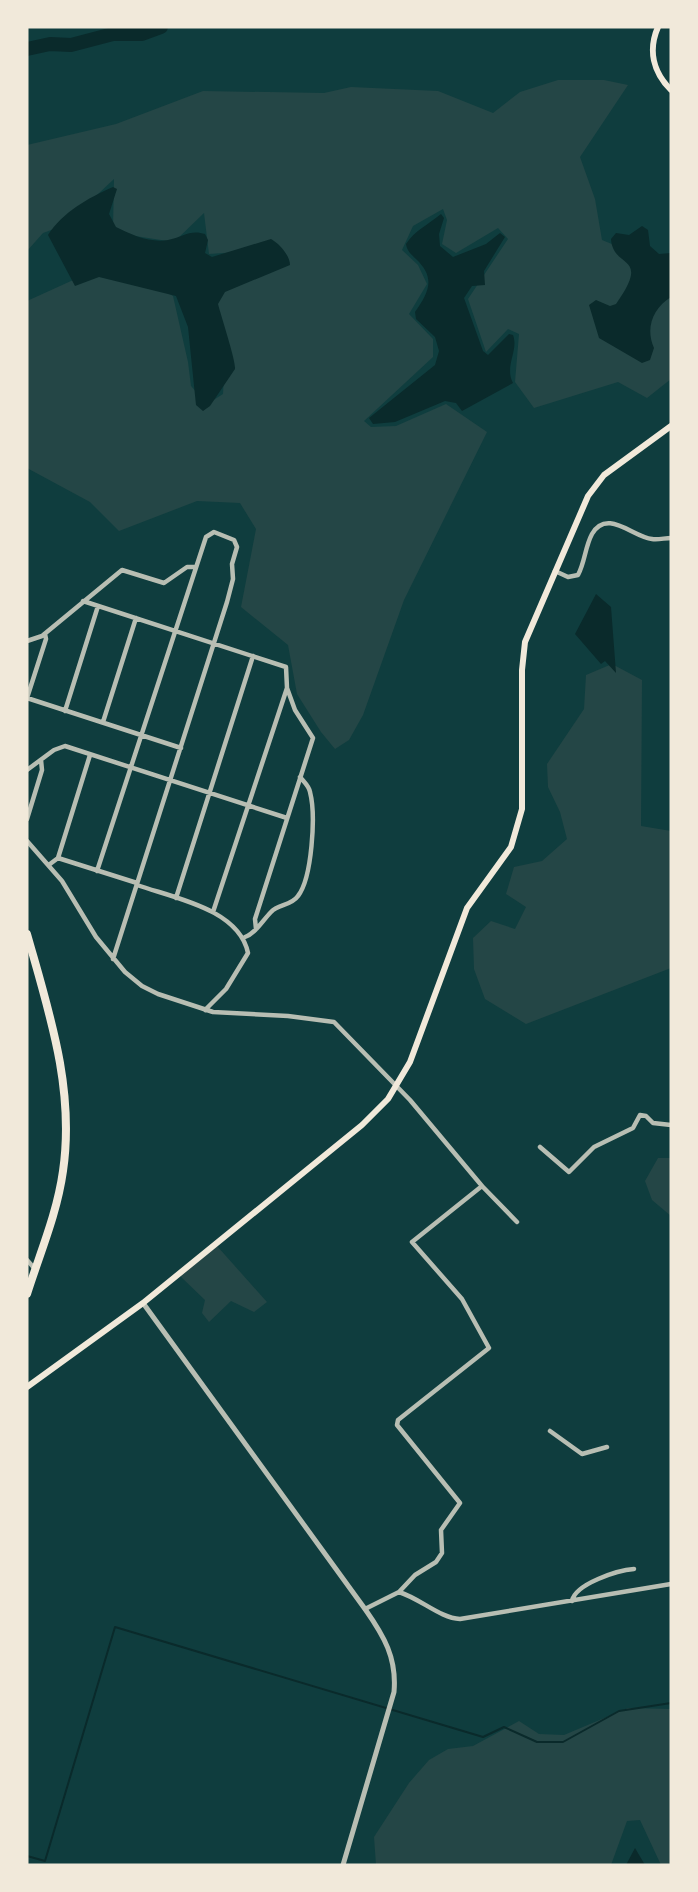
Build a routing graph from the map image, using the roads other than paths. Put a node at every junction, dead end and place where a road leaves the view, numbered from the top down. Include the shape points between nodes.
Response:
1 (658, 27) edge
2 (671, 90) edge
3 (671, 426) edge
4 (671, 538) edge
5 (196, 567) junction
6 (555, 571) junction
7 (83, 601) junction
8 (98, 606) junction
9 (136, 618) junction
10 (175, 631) junction
11 (45, 634) junction
12 (27, 640) edge
13 (214, 643) junction
14 (253, 656) junction
15 (287, 688) junction
16 (65, 711) junction
17 (103, 722) junction
18 (141, 735) junction
19 (181, 748) junction
20 (90, 755) junction
21 (41, 760) junction
22 (131, 768) junction
23 (27, 770) edge
24 (300, 777) junction
25 (170, 780) junction
26 (210, 793) junction
27 (248, 806) junction
28 (287, 818) junction
29 (27, 819) edge
30 (27, 841) edge
31 (58, 858) junction
32 (50, 864) junction
33 (97, 871) junction
34 (137, 884) junction
35 (176, 898) junction
36 (213, 912) junction
37 (256, 929) junction
38 (27, 934) edge
39 (245, 937) junction
40 (113, 959) junction
41 (206, 1010) junction
42 (397, 1088) junction
43 (671, 1125) edge
44 (540, 1147) dead end
45 (482, 1186) junction
46 (516, 1222) dead end
47 (27, 1260) edge
48 (35, 1269) junction
49 (27, 1294) edge
50 (143, 1302) junction
51 (27, 1387) edge
52 (550, 1431) dead end
53 (608, 1447) dead end
54 (634, 1569) dead end
55 (671, 1584) edge
56 (399, 1592) junction
57 (572, 1601) junction
58 (365, 1609) junction
59 (344, 1865) edge

1 - 2 main road via 652,45 654,64
3 - 6 main road via 604,475 595,486 579,510
4 - 6 street via 651,539 615,523 601,525 588,543 578,575 568,577
5 - 7 street via 187,567 164,583 122,570
5 - 10 street
5 - 13 street via 206,537 214,532 234,540 237,547 233,579
6 - 42 main road via 523,655 522,809 518,829 505,856 467,908 429,1015
7 - 8 street
7 - 11 street
8 - 9 street
8 - 16 street
9 - 10 street
9 - 17 street
10 - 13 street
10 - 18 street
11 - 12 street
11 - 16 street via 27,698
13 - 14 street
13 - 19 street
14 - 15 street via 286,667
14 - 26 street
15 - 24 street via 298,716 313,738
15 - 27 street
16 - 17 street
17 - 18 street
18 - 19 street
18 - 22 street
19 - 25 street
20 - 21 street via 59,747
20 - 22 street
20 - 31 street
21 - 23 street
21 - 29 street via 42,770
22 - 25 street
22 - 33 street
24 - 28 street
24 - 37 street via 308,787 311,801 306,875 297,898 273,909
25 - 26 street
25 - 34 street
26 - 27 street
26 - 35 street
27 - 28 street
27 - 36 street
28 - 37 street via 255,919
30 - 32 street
31 - 32 street
31 - 33 street
32 - 40 street
33 - 34 street
34 - 35 street
34 - 40 street
35 - 36 street
36 - 39 street
37 - 39 street
38 - 48 highway via 57,1043 67,1122 58,1198
39 - 41 street via 248,953 226,989
40 - 41 street via 142,986
41 - 42 street via 334,1022
42 - 45 street
42 - 50 main road via 362,1125
43 - 44 street via 657,1124 640,1115 633,1128 594,1147 569,1172
45 - 46 street
45 - 56 street via 412,1242 462,1299 489,1348 398,1420 397,1425 460,1503 441,1530 440,1557
47 - 48 street
48 - 49 highway
50 - 51 main road
50 - 58 street
52 - 53 street via 582,1454
54 - 57 street via 598,1579 573,1595
55 - 57 street
56 - 57 street via 454,1619
56 - 58 street
58 - 59 street via 387,1643 395,1680

